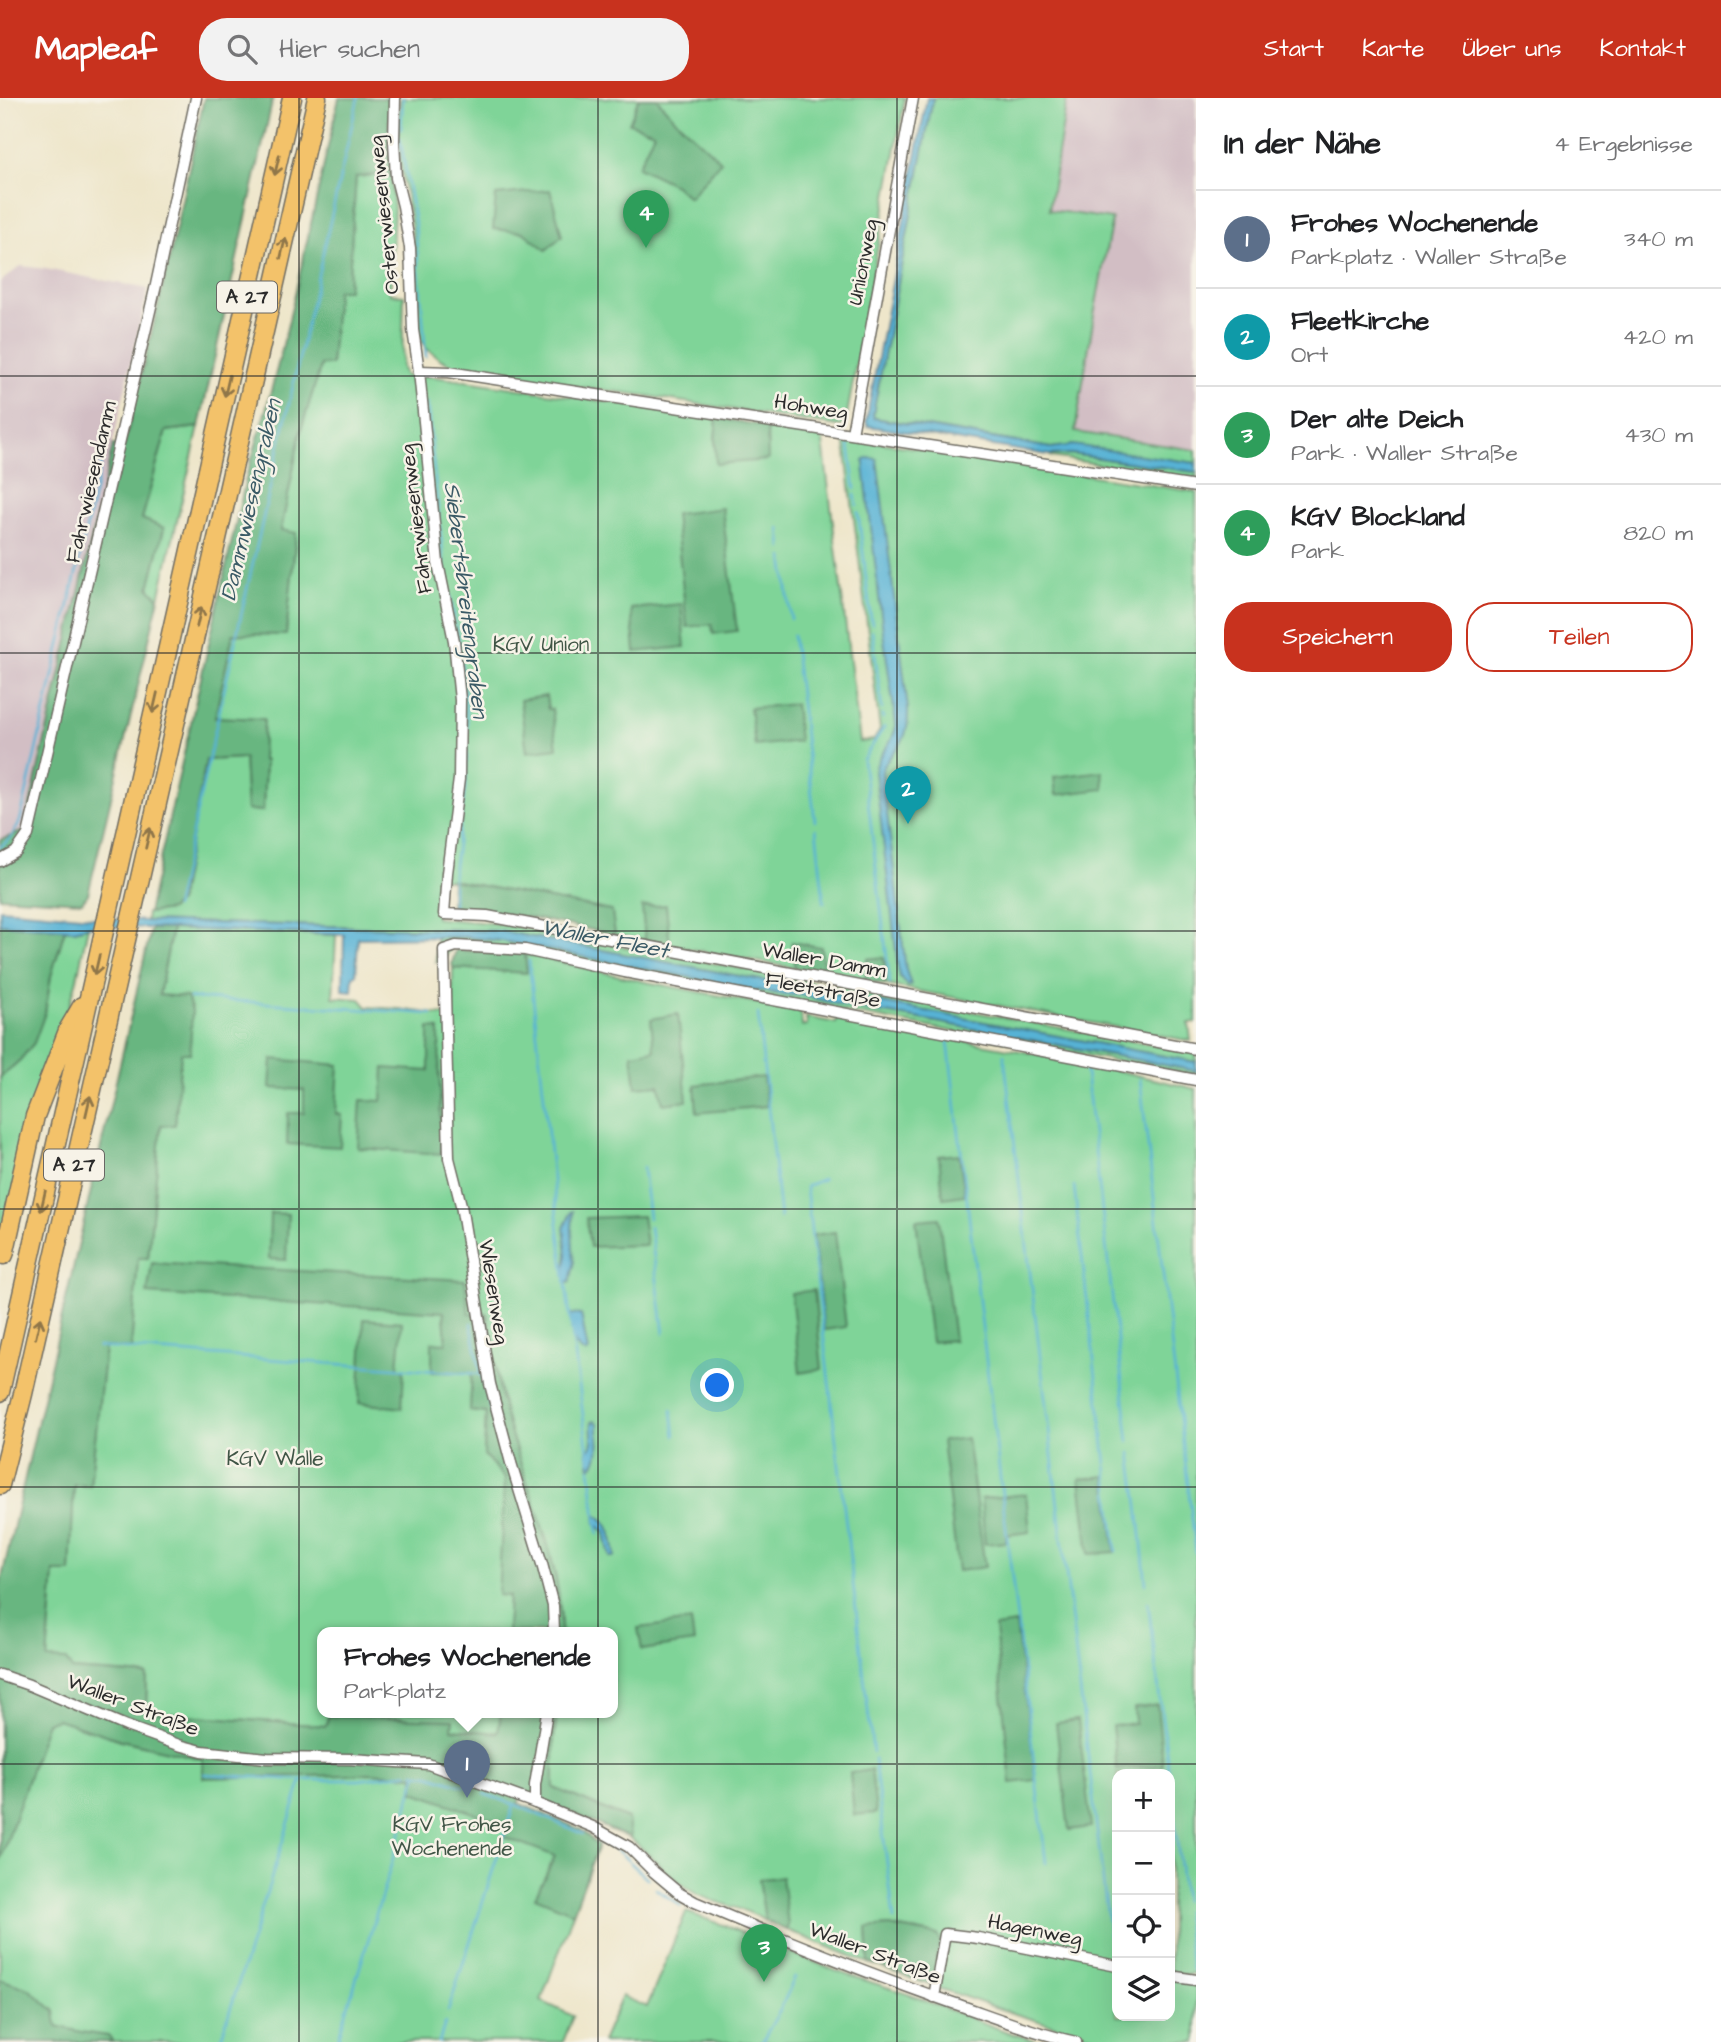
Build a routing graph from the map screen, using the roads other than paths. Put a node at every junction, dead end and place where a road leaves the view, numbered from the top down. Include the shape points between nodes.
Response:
1 (196, 98) edge
2 (292, 98) edge
3 (317, 98) edge
4 (395, 98) edge
5 (914, 98) edge
6 (419, 370) junction
7 (852, 433) junction
8 (1196, 487) edge
9 (0, 861) edge
10 (444, 914) joint
11 (443, 950) joint
12 (91, 991) junction
13 (1196, 1049) edge
14 (1196, 1080) edge
15 (4, 1255) dead end
16 (0, 1392) edge
17 (0, 1485) edge
18 (554, 1627) edge
19 (0, 1675) edge
20 (546, 1718) edge
21 (535, 1803) junction
22 (1112, 1965) edge
23 (1175, 1977) edge
24 (1196, 1980) edge
25 (934, 1997) junction
26 (1076, 2042) edge

1 - 9 street, Fahrwiesendamm via 28,835 16,852
2 -> 12 highway, A 27
17 -> 3 highway, A 27
4 - 6 street, Osterwiesenweg via 396,178 410,248
5 - 7 street, Unionweg
6 - 7 street, Hohweg
6 - 10 street, Fahrwiesenweg via 438,563 454,640 460,700 459,779
7 - 8 street, Hohweg
10 - 13 street, Waller Damm via 487,916
11 - 14 street, Fleetstraße via 456,946 525,950
11 - 18 street, Wiesenweg via 449,1158 490,1384 554,1606
12 - 15 highway via 69,1028 35,1116
12 -> 16 highway, A 27
19 - 21 street, Waller Straße via 202,1751 428,1764
20 - 21 street
21 - 25 street, Waller Straße via 629,1847 695,1902
22 - 25 street, Hagenweg via 945,1934
23 - 24 street
25 - 26 street, Waller Straße

